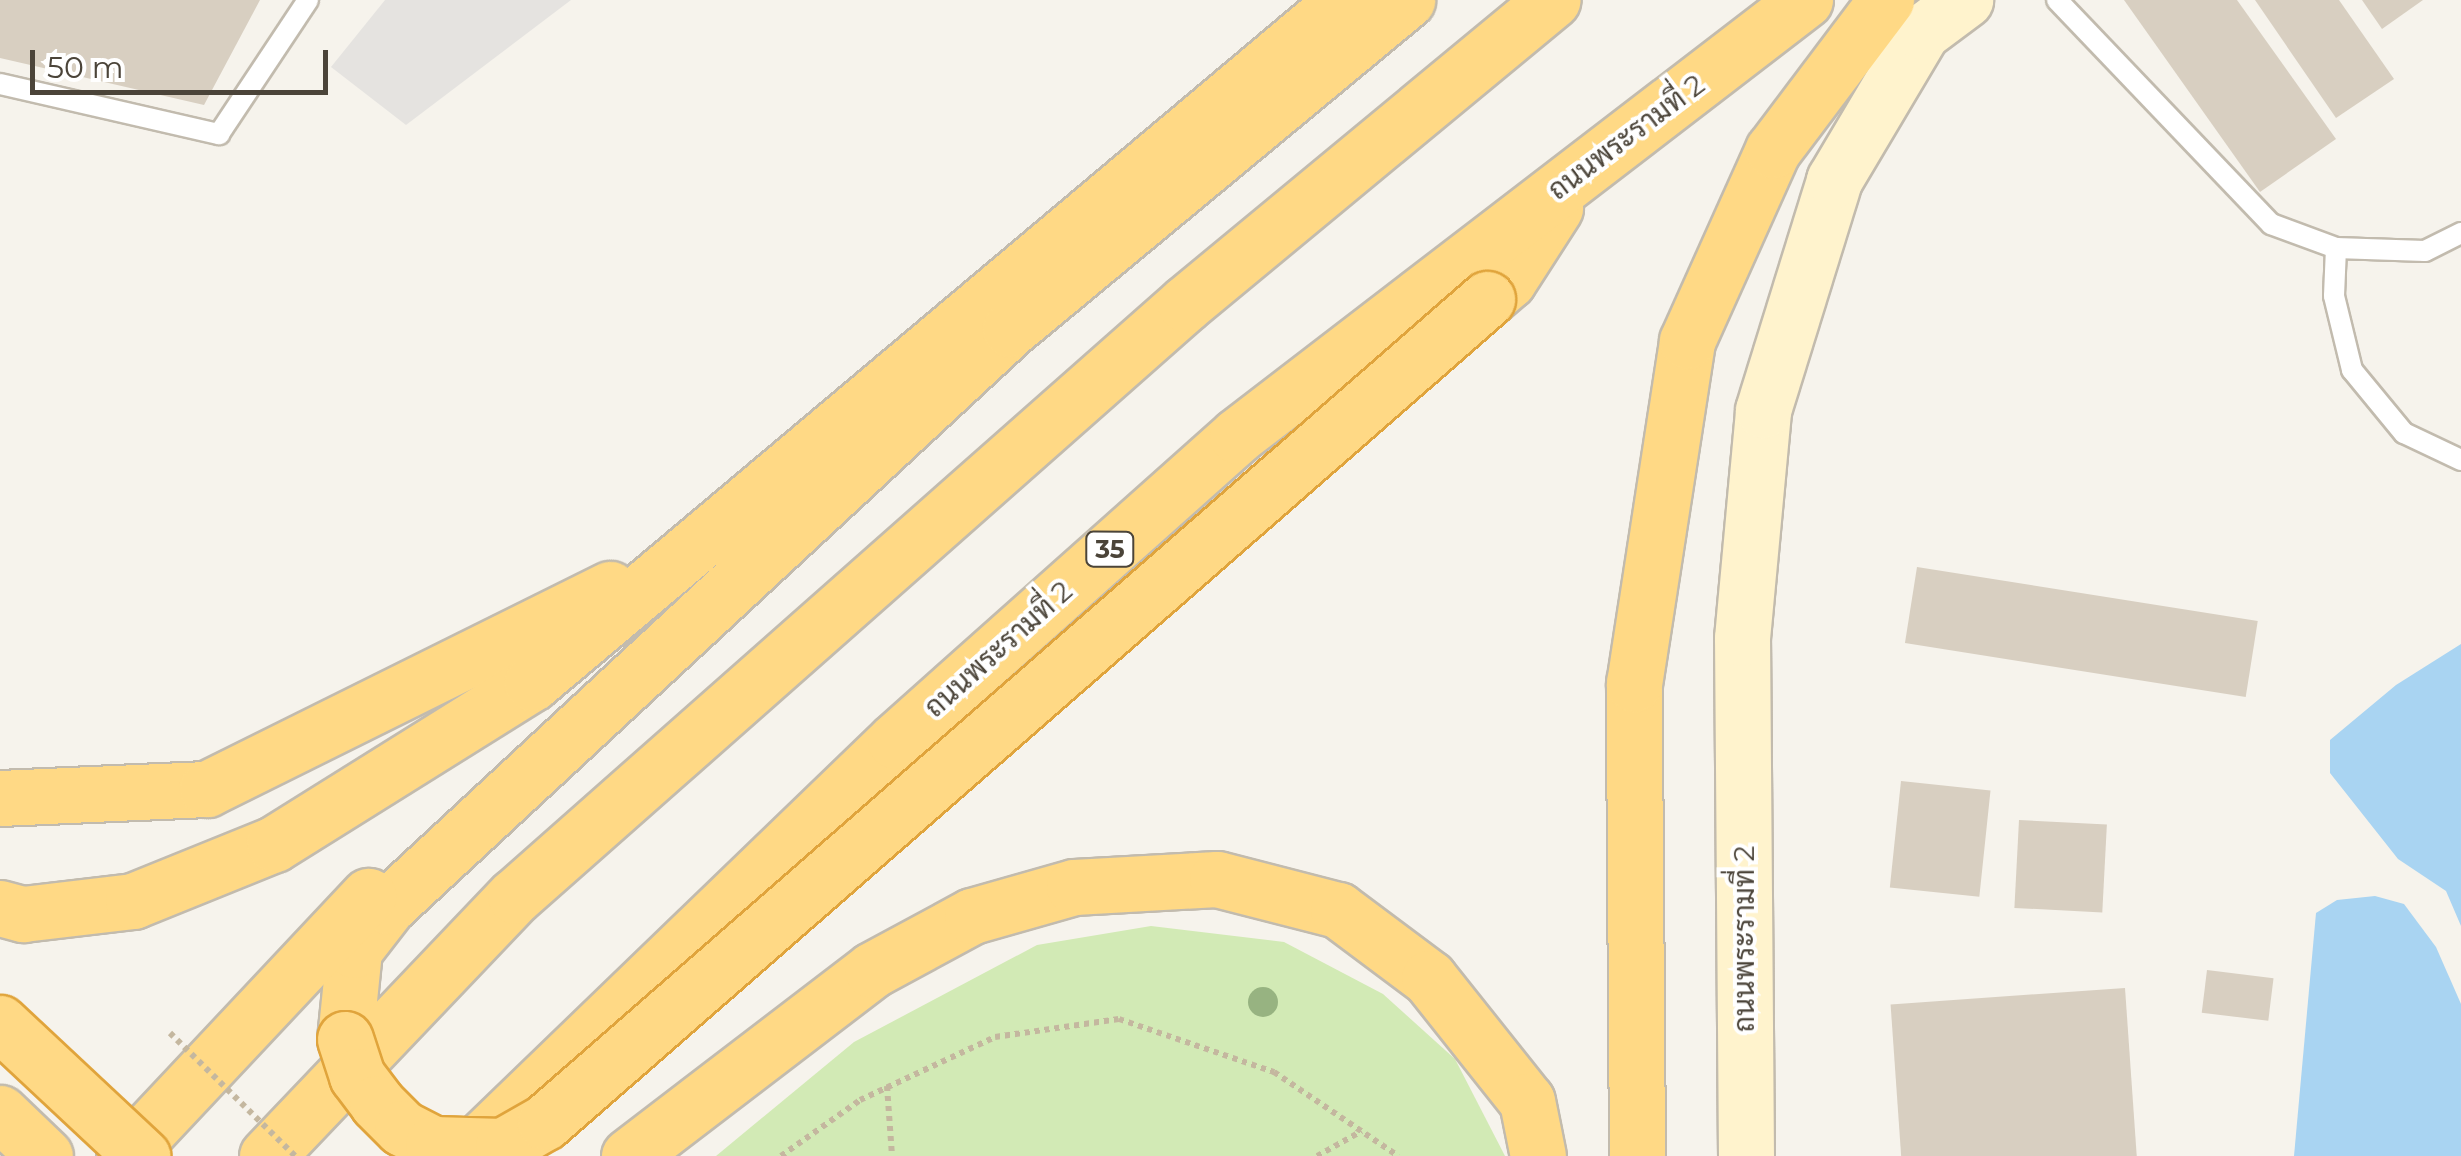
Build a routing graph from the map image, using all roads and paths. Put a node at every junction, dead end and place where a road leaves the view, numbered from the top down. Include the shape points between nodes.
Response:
1 (308, 0) edge
2 (1344, 0) edge
3 (1407, 0) edge
4 (1552, 0) edge
5 (1805, 0) edge
6 (1886, 0) edge
7 (1964, 0) edge
8 (2058, 0) edge
9 (0, 84) edge
10 (1575, 176) junction
11 (2461, 233) edge
12 (2336, 248) junction
13 (2461, 460) edge
14 (697, 544) junction
15 (0, 798) edge
16 (0, 908) edge
17 (0, 1014) edge
18 (0, 1023) edge
19 (170, 1033) dead end
20 (887, 1086) junction
21 (0, 1113) edge
22 (0, 1126) edge
23 (1362, 1131) junction
24 (134, 1151) edge
25 (32, 1156) edge
26 (45, 1156) edge
27 (266, 1156) edge
28 (295, 1156) edge
29 (465, 1156) edge
30 (628, 1156) edge
31 (781, 1156) edge
32 (892, 1156) edge
33 (1317, 1156) edge
34 (1398, 1156) edge
35 (1538, 1156) edge
36 (1638, 1156) edge
37 (1746, 1156) edge

1 - 9 lane via 219,134
2 - 14 highway
3 - 10 highway, bridge via 1010,329 388,906 354,950 344,1034 357,1076 402,1128 433,1144 502,1146 544,1122 1508,281
4 - 27 highway via 1185,304 515,896
5 - 10 highway, ถนนพระรามที่ 2 / 35
6 - 36 highway via 1773,150 1687,342 1634,684
7 - 37 main road, ถนนพระรามที่ 2 via 1922,32 1834,180 1763,410 1742,638
8 - 12 lane via 2271,224
10 - 29 highway, ถนนพระรามที่ 2 / 35 via 1237,436 895,741
11 - 12 lane via 2425,251
12 - 13 lane via 2334,296 2352,370 2404,433
14 - 15 highway via 207,789
14 - 16 highway via 532,683 274,844 133,901 23,914
14 - 24 highway via 585,681 313,950
17 - 24 highway
18 - 24 highway, bridge
19 - 28 path, bridge
20 - 23 path via 996,1036 1119,1019 1274,1072
20 - 31 path
20 - 32 path
21 - 26 highway
22 - 25 highway
23 - 33 path
23 - 34 path
30 - 35 highway via 872,970 972,916 1074,886 1217,878 1338,910 1430,978 1527,1101

